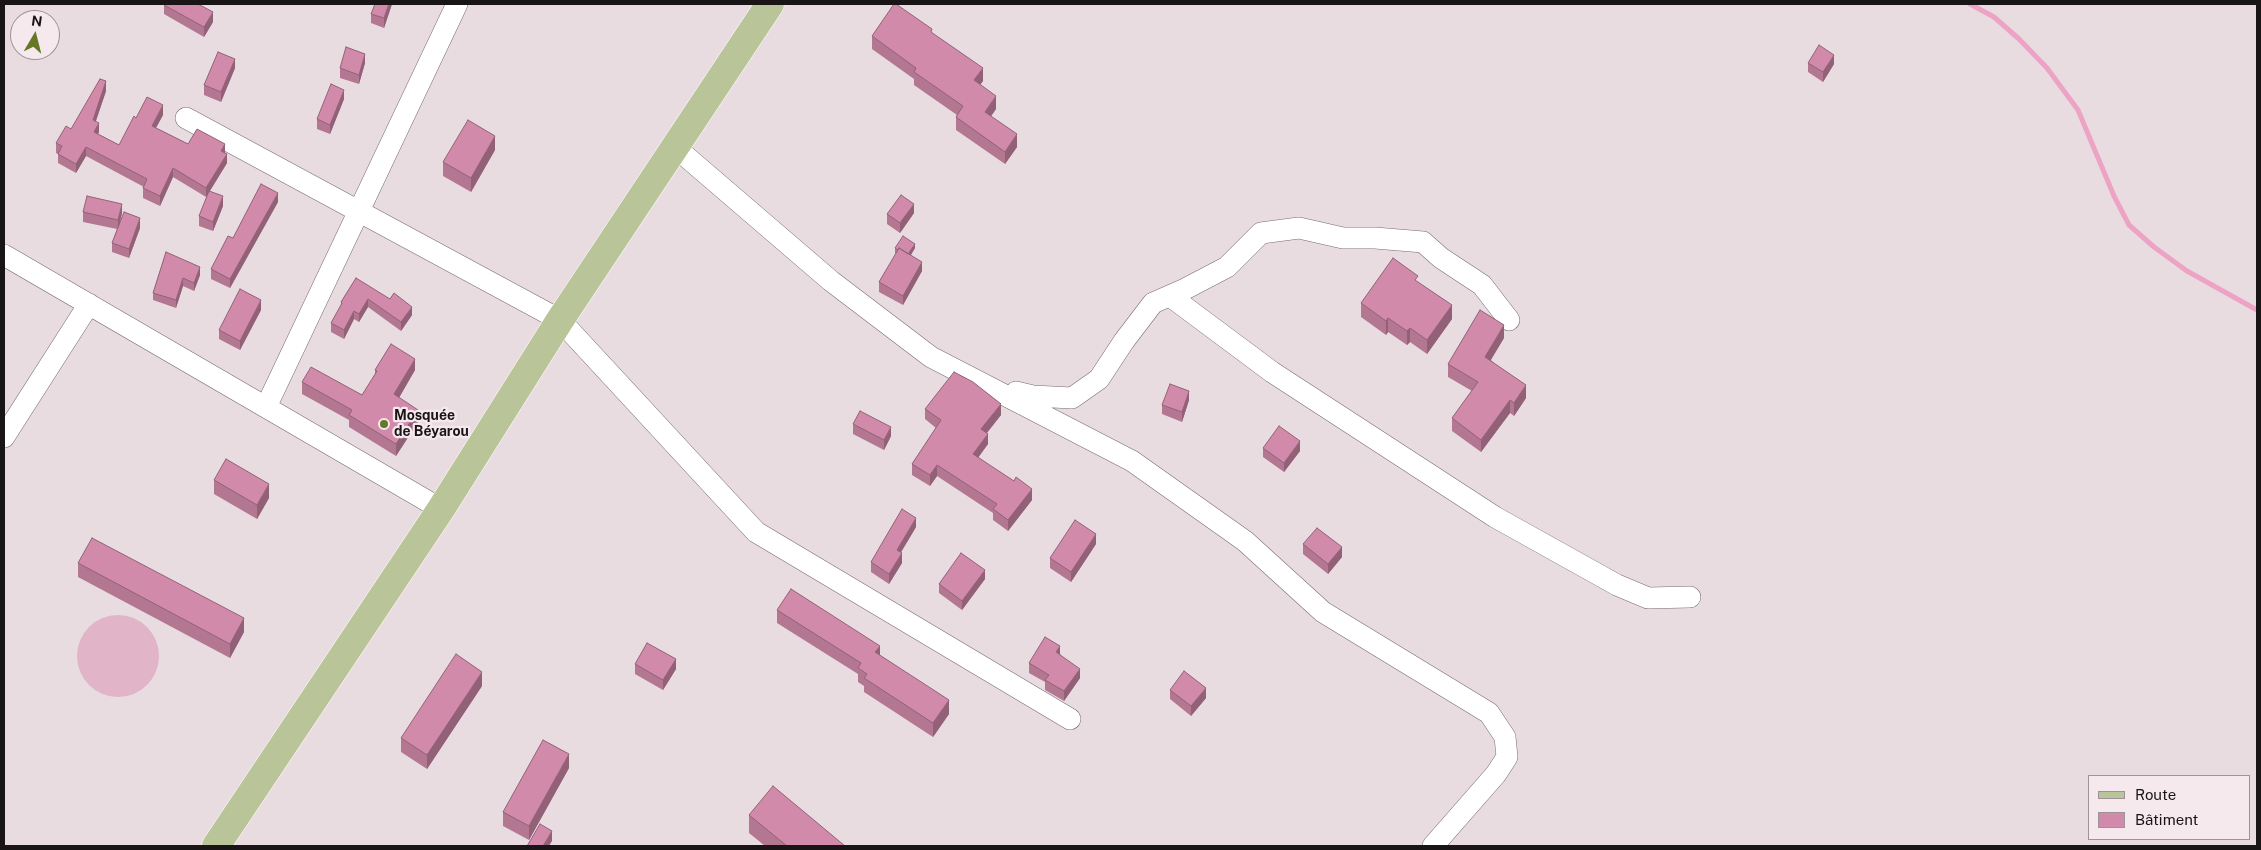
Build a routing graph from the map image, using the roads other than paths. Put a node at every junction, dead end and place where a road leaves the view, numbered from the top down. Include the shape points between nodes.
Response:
1 (457, 4) edge
2 (770, 4) edge
3 (186, 118) dead end
4 (675, 147) junction
5 (359, 212) junction
6 (4, 255) edge
7 (1170, 296) junction
8 (89, 304) junction
9 (560, 320) junction
10 (1508, 320) dead end
11 (993, 387) junction
12 (266, 407) junction
13 (4, 437) edge
14 (441, 509) junction
15 (1690, 597) dead end
16 (1070, 719) dead end
17 (216, 846) edge
18 (1433, 846) edge

1 - 5 street
2 - 4 main road
3 - 5 street
4 - 9 main road
4 - 11 street via 839,287 932,357
5 - 9 street
5 - 12 street
6 - 8 street
7 - 10 street via 1227,266 1261,233 1299,228 1343,238 1423,242 1482,285
7 - 11 street via 1153,303 1099,379 1072,398 1033,396
7 - 15 street via 1272,372 1495,517 1617,585 1648,598
8 - 12 street
8 - 13 street
9 - 14 main road
9 - 16 street via 756,532
11 - 18 street via 1132,461 1245,541 1323,612 1489,713 1505,737 1507,757
12 - 14 street
14 - 17 main road

